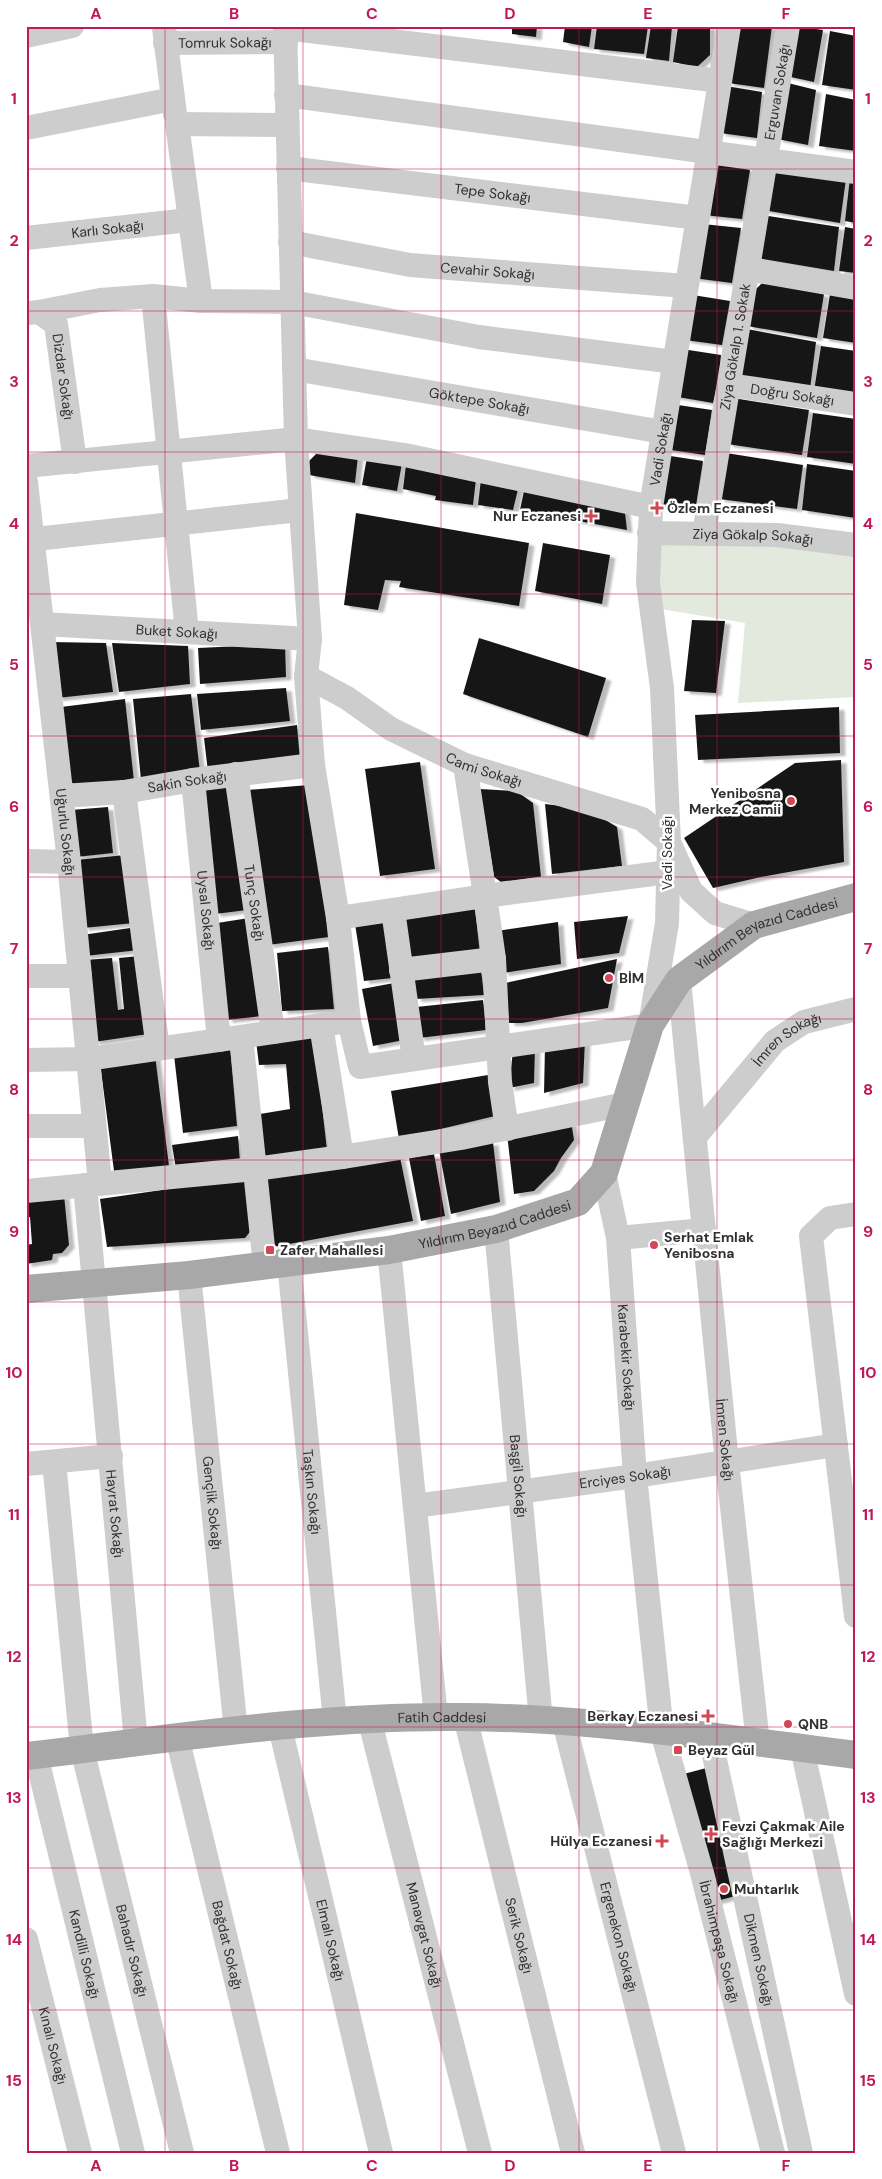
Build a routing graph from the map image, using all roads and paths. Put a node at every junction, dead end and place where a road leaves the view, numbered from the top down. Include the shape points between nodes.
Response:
1 (72, 26) edge
2 (729, 26) edge
3 (788, 26) edge
4 (285, 32) edge
5 (165, 34) edge
6 (26, 36) edge
7 (720, 81) junction
8 (286, 95) junction
9 (173, 99) junction
10 (177, 124) junction
11 (286, 125) junction
12 (26, 128) edge
13 (708, 152) junction
14 (766, 160) junction
15 (288, 168) junction
16 (856, 172) edge
17 (698, 218) junction
18 (189, 220) junction
19 (26, 238) edge
20 (290, 242) junction
21 (747, 269) junction
22 (686, 286) junction
23 (856, 288) edge
24 (153, 296) junction
25 (201, 301) junction
26 (292, 302) junction
27 (32, 313) edge
28 (674, 362) junction
29 (294, 369) junction
30 (728, 385) junction
31 (856, 404) edge
32 (663, 432) junction
33 (296, 439) junction
34 (168, 452) junction
35 (75, 462) junction
36 (26, 466) edge
37 (26, 482) edge
38 (651, 508) junction
39 (300, 510) junction
40 (177, 524) junction
41 (650, 533) junction
42 (704, 534) junction
43 (30, 540) edge
44 (856, 545) edge
45 (37, 615) edge
46 (187, 632) junction
47 (310, 639) junction
48 (306, 676) junction
49 (314, 765) junction
50 (464, 765) junction
51 (236, 774) junction
52 (193, 780) junction
53 (124, 792) junction
54 (62, 796) junction
55 (669, 842) junction
56 (26, 861) edge
57 (69, 862) junction
58 (668, 872) junction
59 (485, 896) junction
60 (856, 897) edge
61 (393, 910) junction
62 (338, 918) junction
63 (754, 925) junction
64 (494, 958) junction
65 (401, 970) junction
66 (26, 976) edge
67 (80, 976) junction
68 (679, 980) junction
69 (856, 1009) edge
70 (349, 1021) junction
71 (321, 1025) junction
72 (650, 1025) junction
73 (273, 1032) junction
74 (230, 1039) junction
75 (499, 1047) junction
76 (158, 1049) junction
77 (414, 1058) junction
78 (26, 1060) edge
79 (88, 1060) junction
80 (360, 1067) junction
81 (329, 1073) junction
82 (625, 1104) junction
83 (26, 1126) edge
84 (94, 1126) junction
85 (507, 1129) junction
86 (695, 1137) junction
87 (342, 1157) junction
88 (255, 1169) junction
89 (604, 1173) junction
90 (93, 1184) junction
91 (26, 1191) edge
92 (856, 1214) edge
93 (496, 1229) junction
94 (704, 1230) junction
95 (618, 1238) junction
96 (389, 1250) junction
97 (277, 1265) junction
98 (189, 1275) junction
99 (96, 1284) junction
100 (26, 1289) edge
101 (836, 1444) junction
102 (111, 1456) junction
103 (54, 1462) junction
104 (727, 1462) junction
105 (26, 1464) edge
106 (635, 1476) junction
107 (520, 1492) junction
108 (415, 1506) junction
109 (856, 1616) edge
110 (436, 1717) junction
111 (465, 1717) junction
112 (369, 1718) junction
113 (335, 1721) junction
114 (552, 1722) junction
115 (280, 1727) junction
116 (236, 1731) junction
117 (662, 1732) junction
118 (177, 1737) junction
119 (710, 1737) junction
120 (136, 1742) junction
121 (758, 1743) junction
122 (802, 1748) junction
123 (82, 1749) junction
124 (31, 1755) edge
125 (856, 1755) edge
126 (26, 1939) edge
127 (856, 1994) edge
128 (80, 2153) edge
129 (133, 2153) edge
130 (182, 2153) edge
131 (278, 2153) edge
132 (381, 2153) edge
133 (480, 2153) edge
134 (573, 2153) edge
135 (674, 2153) edge
136 (773, 2153) edge
137 (801, 2153) edge

1 - 6 street
2 - 7 street, Vadi Sokağı
3 - 14 street, Erguvan Sokağı
4 - 5 street, Tomruk Sokağı
4 - 7 street, Tomruk Sokağı
4 - 8 street
5 - 9 street
7 - 13 street, Vadi Sokağı
8 - 11 street
8 - 13 street
9 - 10 street
9 - 12 street
10 - 11 street
10 - 18 street
11 - 15 street
13 - 14 street
13 - 17 street, Vadi Sokağı
14 - 16 street
14 - 21 street, Ziya Gökalp 1. Sokak
15 - 17 street, Tepe Sokağı
15 - 20 street
17 - 22 street, Vadi Sokağı
18 - 19 street, Karlı Sokağı
18 - 25 street
20 - 22 street, Cevahir Sokağı via 410,265
20 - 26 street
21 - 23 street
21 - 30 street, Ziya Gökalp 1. Sokak
22 - 28 street, Vadi Sokağı
24 - 25 street
24 - 27 street via 100,300
24 - 34 street
25 - 26 street
26 - 28 street via 479,337
26 - 29 street
27 - 35 street, Dizdar Sokağı via 56,324
28 - 32 street, Vadi Sokağı
29 - 32 street, Göktepe Sokağı
29 - 33 street
30 - 31 street, Doğru Sokağı
30 - 42 street, Ziya Gökalp 1. Sokak
32 - 38 street, Vadi Sokağı
33 - 34 street
33 - 38 street via 405,455
33 - 39 street
34 - 35 street
34 - 40 street
35 - 36 street
37 - 43 street, Uğurlu Sokağı
38 - 41 street, Vadi Sokağı
39 - 40 street
39 - 47 street
40 - 43 street
40 - 46 street
41 - 42 street, Ziya Gökalp Sokağı
41 - 55 street, Vadi Sokağı via 648,583 662,688
42 - 44 street, Ziya Gökalp Sokağı via 777,535
43 - 45 street, Uğurlu Sokağı
45 - 46 street, Buket Sokağı
45 - 54 street, Uğurlu Sokağı
46 - 47 street, Buket Sokağı
47 - 48 street
48 - 49 street
48 - 50 street, Cami Sokağı via 347,698 391,729
49 - 51 street, Sakin Sokağı
49 - 62 street
50 - 55 street, Cami Sokağı via 642,819
50 - 59 street
51 - 52 street, Sakin Sokağı
51 - 73 street, Tunç Sokağı
52 - 53 street, Sakin Sokağı
52 - 74 street, Uysal Sokağı
53 - 54 street, Sakin Sokağı
53 - 76 street
54 - 57 street, Uğurlu Sokağı
55 - 58 street, Vadi Sokağı
55 - 63 street via 692,891 715,913
56 - 57 street
57 - 67 street, Uğurlu Sokağı
58 - 59 street
58 - 72 street, Vadi Sokağı via 666,923
59 - 61 street
59 - 64 street
60 - 63 main road, Yıldırım Beyazıd Caddesi
61 - 62 street
61 - 65 street
62 - 70 street
63 - 68 main road, Yıldırım Beyazıd Caddesi
64 - 65 street
64 - 75 street
65 - 77 street
66 - 67 street
67 - 79 street, Uğurlu Sokağı
68 - 72 main road, Yıldırım Beyazıd Caddesi
68 - 86 street, İmren Sokağı
69 - 86 street, İmren Sokağı via 804,1022 775,1042
70 - 71 street
70 - 80 street
71 - 73 street
71 - 81 street
72 - 75 street
72 - 82 main road, Yıldırım Beyazıd Caddesi
73 - 74 street
74 - 76 street
74 - 88 street, Uysal Sokağı
75 - 77 street
75 - 85 street
76 - 79 street
77 - 80 street
78 - 79 street
79 - 84 street, Uğurlu Sokağı
80 - 81 street
81 - 87 street
82 - 85 street
82 - 89 main road, Yıldırım Beyazıd Caddesi
83 - 84 street
84 - 90 street, Uğurlu Sokağı
85 - 87 street
86 - 94 street, İmren Sokağı
87 - 88 street
88 - 90 street
88 - 97 street, Uysal Sokağı
89 - 93 main road, Yıldırım Beyazıd Caddesi via 578,1202
89 - 95 street, Karabekir Sokağı
90 - 91 street
90 - 99 street, Uğurlu Sokağı
92 - 101 street via 830,1218 811,1236
93 - 96 main road, Yıldırım Beyazıd Caddesi
93 - 107 street, Başgil Sokağı
94 - 95 street
94 - 104 street, İmren Sokağı
95 - 106 street, Karabekir Sokağı
96 - 97 main road, Yıldırım Beyazıd Caddesi
96 - 108 street
97 - 98 main road, Yıldırım Beyazıd Caddesi
97 - 113 street, Taşkın Sokağı
98 - 99 main road, Yıldırım Beyazıd Caddesi
98 - 116 street, Gençlik Sokağı
99 - 100 main road, Yıldırım Beyazıd Caddesi
99 - 102 street, Hayrat Sokağı
101 - 104 street, Erciyes Sokağı
101 - 109 street
102 - 103 street
102 - 120 street, Hayrat Sokağı
103 - 105 street
103 - 123 street, Bahadır Sokağı
104 - 106 street, Erciyes Sokağı
104 - 121 street, İmren Sokağı
106 - 107 street, Erciyes Sokağı
106 - 117 street, Karabekir Sokağı
107 - 108 street, Erciyes Sokağı
107 - 114 street, Başgil Sokağı
108 - 110 street
110 - 111 main road, Fatih Caddesi
110 - 112 main road, Fatih Caddesi
111 - 114 main road, Fatih Caddesi
111 - 134 street, Serik Sokağı
112 - 113 main road, Fatih Caddesi
112 - 133 street, Manavgat Sokağı
113 - 115 main road, Fatih Caddesi
114 - 117 main road, Fatih Caddesi
114 - 135 street, Ergenekon Sokağı
115 - 116 main road, Fatih Caddesi
115 - 132 street, Elmalı Sokağı
116 - 118 main road, Fatih Caddesi
117 - 119 main road, Fatih Caddesi
117 - 136 street, İbrahimpaşa Sokağı via 702,1873
118 - 120 main road, Fatih Caddesi
118 - 131 street, Bağdat Sokağı
119 - 121 main road, Fatih Caddesi
119 - 137 street, Dikmen Sokağı
120 - 123 main road, Fatih Caddesi
121 - 122 main road, Fatih Caddesi
122 - 125 main road, Fatih Caddesi
122 - 127 street
123 - 124 main road, Fatih Caddesi
123 - 130 street, Bahadır Sokağı
124 - 129 street, Kandilli Sokağı
126 - 128 street, Kınalı Sokağı

